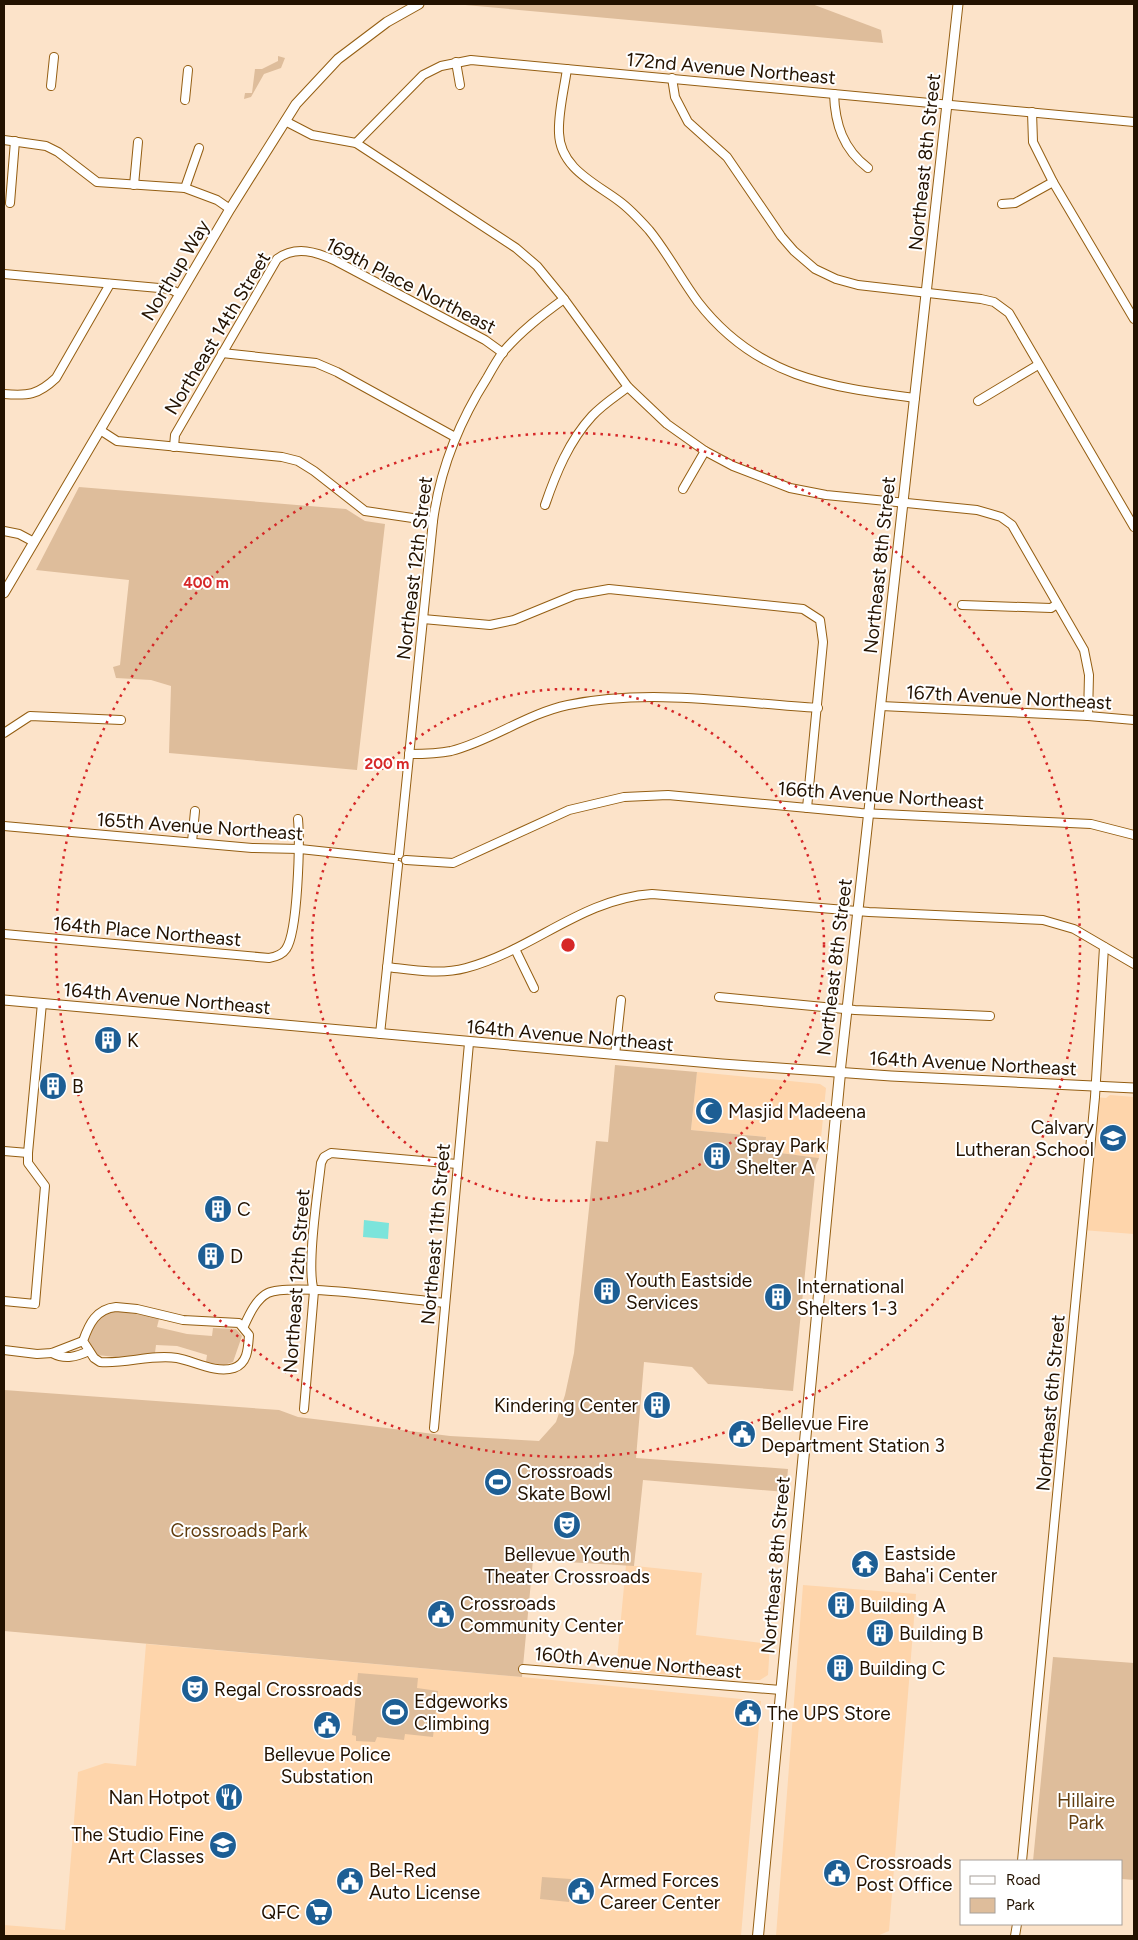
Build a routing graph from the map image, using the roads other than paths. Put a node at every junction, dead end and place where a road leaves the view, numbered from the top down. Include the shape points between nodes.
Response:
1 (419, 4) edge
2 (958, 4) edge
3 (54, 57) dead end
4 (456, 62) junction
5 (567, 69) junction
6 (188, 70) dead end
7 (672, 78) junction
8 (460, 85) dead end
9 (51, 86) dead end
10 (834, 94) junction
11 (185, 100) dead end
12 (949, 104) junction
13 (1032, 112) junction
14 (285, 121) junction
15 (1134, 122) edge
16 (4, 140) edge
17 (16, 141) junction
18 (138, 142) dead end
19 (356, 143) junction
20 (199, 148) dead end
21 (868, 168) dead end
22 (1053, 182) junction
23 (134, 185) junction
24 (186, 188) junction
25 (10, 203) dead end
26 (1002, 204) dead end
27 (230, 209) junction
28 (302, 250) joint
29 (4, 274) edge
30 (110, 284) junction
31 (927, 293) junction
32 (180, 294) junction
33 (564, 299) junction
34 (1134, 319) edge
35 (503, 352) junction
36 (222, 353) junction
37 (1038, 365) junction
38 (628, 387) junction
39 (4, 394) edge
40 (915, 398) junction
41 (978, 401) dead end
42 (100, 430) junction
43 (455, 437) junction
44 (174, 447) junction
45 (705, 451) junction
46 (683, 489) dead end
47 (903, 503) junction
48 (545, 505) dead end
49 (433, 521) junction
50 (1134, 527) edge
51 (4, 531) edge
52 (34, 542) junction
53 (4, 593) edge
54 (1057, 604) junction
55 (962, 605) dead end
56 (423, 619) junction
57 (881, 706) junction
58 (818, 708) junction
59 (1088, 716) junction
60 (121, 720) dead end
61 (1134, 720) edge
62 (4, 733) edge
63 (409, 754) junction
64 (807, 808) junction
65 (195, 811) dead end
66 (869, 813) junction
67 (298, 819) dead end
68 (4, 826) edge
69 (1134, 836) edge
70 (192, 842) junction
71 (300, 849) junction
72 (397, 859) junction
73 (858, 912) junction
74 (4, 934) edge
75 (1104, 947) junction
76 (515, 949) junction
77 (1134, 964) edge
78 (387, 967) junction
79 (534, 988) dead end
80 (719, 997) dead end
81 (4, 1000) edge
82 (621, 1000) dead end
83 (42, 1003) junction
84 (847, 1009) junction
85 (990, 1016) dead end
86 (380, 1034) junction
87 (469, 1043) junction
88 (615, 1055) junction
89 (840, 1072) junction
90 (1096, 1086) junction
91 (1134, 1088) edge
92 (4, 1151) edge
93 (28, 1153) junction
94 (458, 1164) junction
95 (314, 1291) junction
96 (4, 1301) edge
97 (445, 1303) junction
98 (244, 1326) junction
99 (83, 1342) junction
100 (4, 1350) edge
101 (89, 1351) junction
102 (52, 1353) junction
103 (304, 1409) dead end
104 (434, 1428) dead end
105 (523, 1669) dead end
106 (780, 1690) junction
107 (1022, 1860) edge
108 (758, 1936) edge

1 - 14 street, Northup Way via 387,22 338,59 296,104
2 - 12 street, Northeast 8th Street
3 - 9 street
4 - 5 street, 172nd Avenue Northeast via 471,60
4 - 8 street
4 - 19 street, 172nd Avenue Northeast via 424,75
5 - 7 street, 172nd Avenue Northeast
5 - 40 street via 559,133 569,160 581,176 620,201 640,221 699,302 723,329 761,358 804,378 846,389
6 - 11 street
7 - 10 street, 172nd Avenue Northeast
7 - 31 street via 675,97 688,122 727,157 794,251 815,269 858,285
10 - 12 street, 172nd Avenue Northeast
10 - 21 street via 834,112 847,147
12 - 13 street, 172nd Avenue Northeast
12 - 31 street, Northeast 8th Street
13 - 15 street, 172nd Avenue Northeast
13 - 22 street via 1033,142
14 - 19 street via 312,135
14 - 27 street, Northup Way
16 - 17 street
17 - 23 street via 46,146 58,152 97,182
17 - 25 street
18 - 23 street
19 - 33 street via 516,248 537,266
20 - 24 street
22 - 26 street via 1015,203
22 - 34 street
23 - 24 street
24 - 27 street via 217,200
27 - 32 street, Northup Way
28 - 35 street, 169th Place Northeast via 336,260
28 - 36 street, Northeast 14th Street via 277,258
29 - 30 street
30 - 32 street via 170,289
30 - 39 street via 56,378 44,389 22,395
31 - 37 street via 994,302 1009,313
31 - 40 street, Northeast 8th Street
32 - 42 street, Northup Way
33 - 35 street, Northeast 12th Street via 535,320
33 - 38 street
35 - 43 street, Northeast 12th Street via 476,394
36 - 43 street via 316,363
36 - 44 street, Northeast 14th Street via 175,435
37 - 41 street
37 - 50 street
38 - 45 street via 667,424
38 - 48 street via 592,416 576,437 563,458
40 - 47 street, Northeast 8th Street
42 - 44 street via 117,441
42 - 52 street, Northup Way
43 - 49 street, Northeast 12th Street via 440,479
44 - 49 street via 298,461 365,511
45 - 46 street
45 - 47 street via 742,470 790,488
47 - 54 street via 977,510 1001,517 1012,526
47 - 57 street, Northeast 8th Street
49 - 56 street, Northeast 12th Street
51 - 52 street
52 - 53 street, Northup Way
54 - 55 street via 1050,608
54 - 59 street via 1075,632 1088,663
56 - 58 street via 490,625 514,620 562,599 598,589 804,609 820,620 823,642
56 - 63 street, Northeast 12th Street
57 - 59 street, 167th Avenue Northeast
57 - 66 street, Northeast 8th Street
58 - 63 street via 657,697 618,699 545,711 451,751
58 - 64 street
59 - 61 street, 167th Avenue Northeast
60 - 62 street via 30,716
63 - 72 street, Northeast 12th Street
64 - 66 street, 166th Avenue Northeast
64 - 72 street, 166th Avenue Northeast via 668,795 624,798 569,810 453,864 406,860 403,864
65 - 70 street
66 - 69 street, 166th Avenue Northeast via 1091,824
66 - 73 street, Northeast 8th Street
67 - 71 street
68 - 70 street, 165th Avenue Northeast
70 - 71 street, 165th Avenue Northeast
71 - 72 street, 165th Avenue Northeast
71 - 74 street, 164th Place Northeast via 292,931 285,949 278,956 269,958
72 - 78 street, Northeast 12th Street
73 - 75 street via 1043,920 1074,929
73 - 76 street via 673,895 631,896 596,906
73 - 84 street, Northeast 8th Street
75 - 77 street
75 - 90 street, Northeast 6th Street
76 - 78 street via 450,971
76 - 79 street
78 - 86 street, Northeast 12th Street
80 - 84 street
81 - 83 street, 164th Avenue Northeast
82 - 88 street
83 - 86 street, 164th Avenue Northeast
83 - 93 street
84 - 85 street
84 - 89 street, Northeast 8th Street
86 - 87 street, 164th Avenue Northeast
87 - 88 street, 164th Avenue Northeast
87 - 94 street, Northeast 11th Street
88 - 89 street, 164th Avenue Northeast
89 - 90 street, 164th Avenue Northeast
89 - 106 main road, Northeast 8th Street
90 - 91 street, 164th Avenue Northeast
90 - 107 street, Northeast 6th Street
92 - 93 street
93 - 96 street via 28,1162 45,1186 35,1304
94 - 95 street, Northeast 12th Street via 331,1153 324,1157 311,1282
94 - 97 street, Northeast 11th Street
95 - 97 street
95 - 98 street via 278,1290 267,1294 250,1312
95 - 103 street, Northeast 12th Street
97 - 104 street, Northeast 11th Street
98 - 99 street via 183,1320 137,1308 116,1307 107,1308 93,1318
98 - 101 street via 249,1336 247,1354 242,1364 233,1368 209,1367 176,1358 100,1362
99 - 101 street
99 - 102 street
100 - 102 street
101 - 102 street via 76,1357 60,1358
105 - 106 street, 160th Avenue Northeast
106 - 108 main road, Northeast 8th Street

